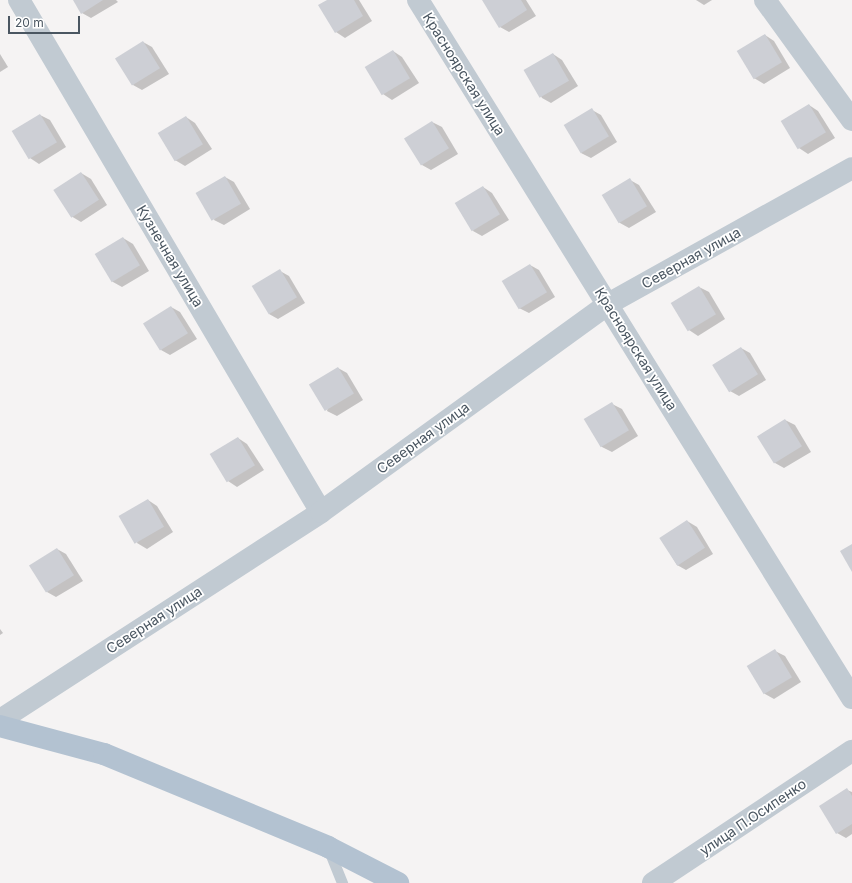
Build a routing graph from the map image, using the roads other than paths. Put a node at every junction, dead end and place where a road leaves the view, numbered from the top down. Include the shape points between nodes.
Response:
1 (19, 0) edge
2 (418, 0) edge
3 (765, 0) edge
4 (852, 120) edge
5 (852, 168) edge
6 (608, 304) junction
7 (321, 512) junction
8 (852, 698) edge
9 (0, 720) edge
10 (0, 726) edge
11 (852, 751) edge
12 (328, 848) junction
13 (342, 883) edge
14 (398, 883) edge
15 (653, 883) edge

1 - 7 street, Кузнечная улица
2 - 6 street, Красноярская улица
3 - 4 street
5 - 6 street, Северная улица
6 - 7 street, Северная улица
6 - 8 street, Красноярская улица
7 - 9 street, Северная улица
10 - 12 main road via 104,754
11 - 15 street, улица П.Осипенко
12 - 13 lane
12 - 14 main road

